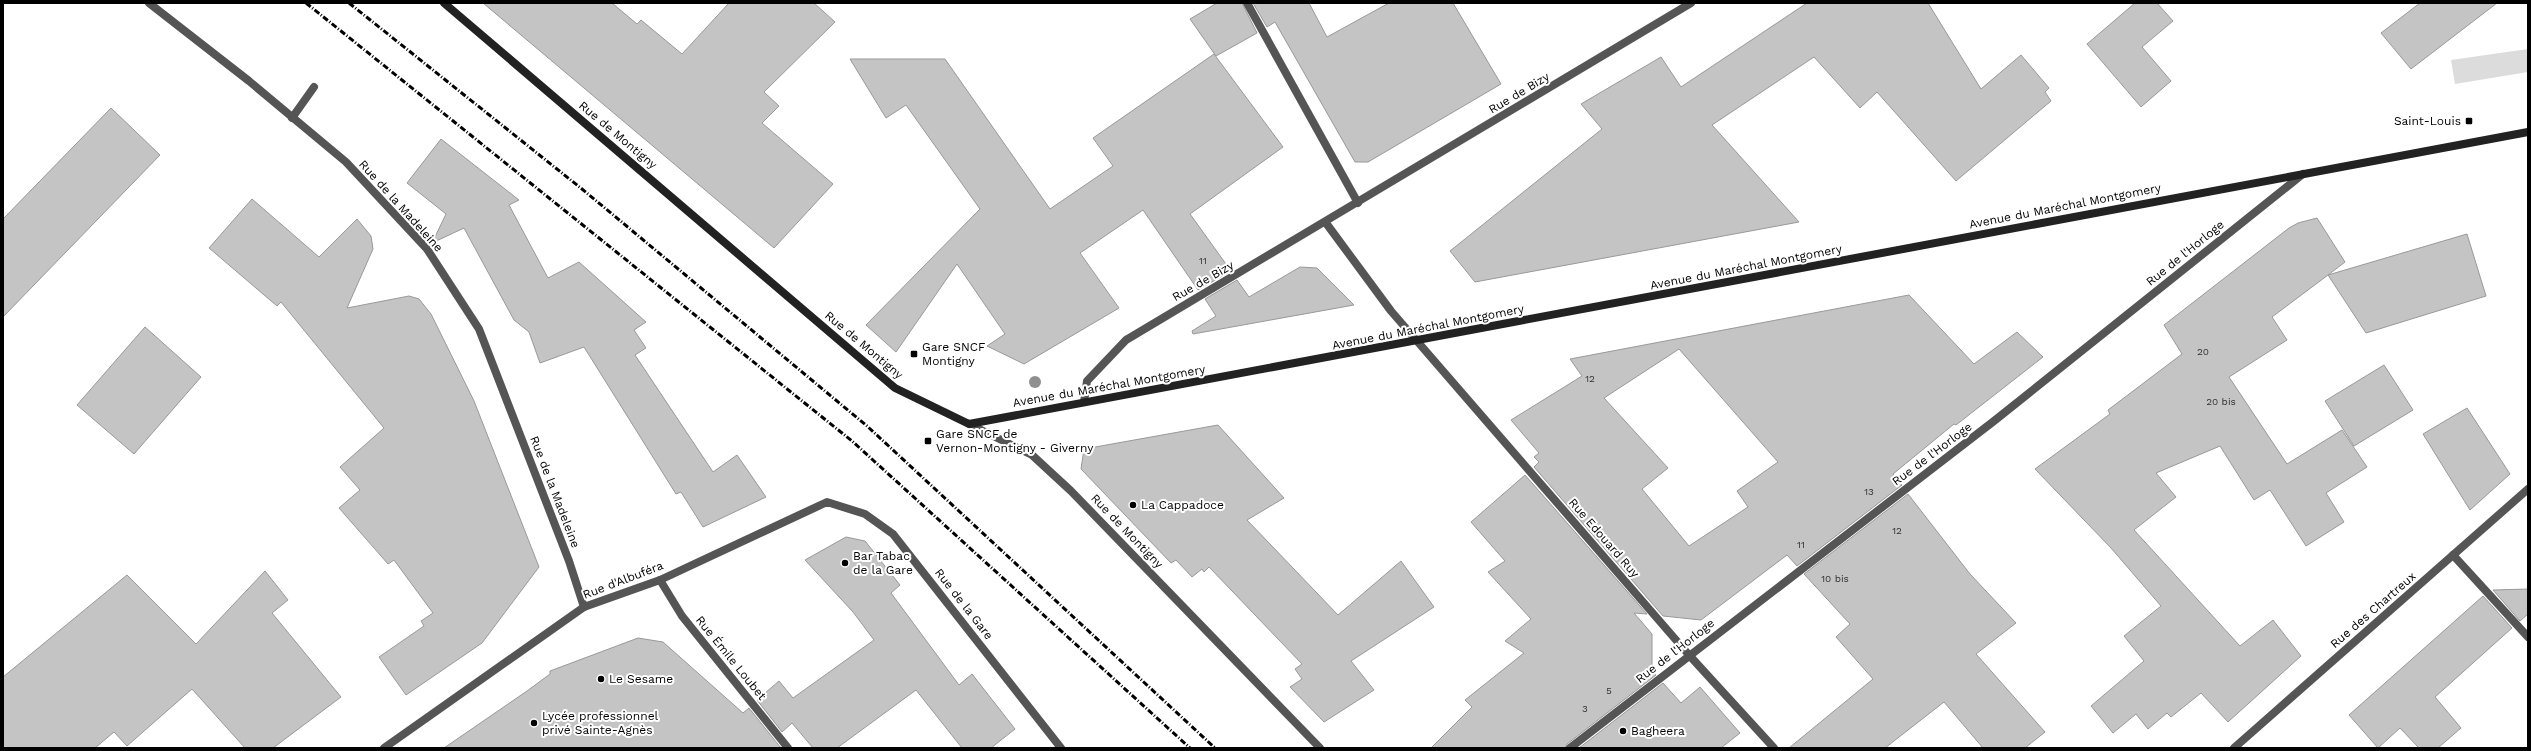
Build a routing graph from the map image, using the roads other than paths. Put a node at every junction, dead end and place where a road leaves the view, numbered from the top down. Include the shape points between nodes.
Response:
1 (150, 3) edge
2 (444, 3) edge
3 (1247, 3) edge
4 (1691, 3) edge
5 (314, 87) dead end
6 (292, 118) junction
7 (2528, 132) edge
8 (2304, 173) junction
9 (1358, 203) junction
10 (1326, 223) junction
11 (1418, 342) junction
12 (1084, 402) junction
13 (969, 424) junction
14 (2528, 489) edge
15 (827, 502) joint
16 (2453, 555) junction
17 (660, 580) junction
18 (584, 607) junction
19 (2528, 637) edge
20 (1690, 655) junction
21 (384, 748) edge
22 (788, 748) edge
23 (1061, 748) edge
24 (1320, 748) edge
25 (1570, 748) edge
26 (1774, 748) edge
27 (2234, 748) edge

1 - 6 street, Rue de la Madeleine
2 - 13 main road, Rue de Montigny via 895,388
3 - 9 street
4 - 9 street, Rue de Bizy
5 - 6 street
6 - 18 street, Rue de la Madeleine via 346,162 427,249 479,329 569,561
7 - 8 main road, Avenue du Maréchal Montgomery
8 - 11 main road, Avenue du Maréchal Montgomery
8 - 20 street, Rue de l'Horloge via 1994,422
9 - 10 street, Rue de Bizy
10 - 11 street, Rue Edouard Ruy via 1391,311
10 - 12 street, Rue de Bizy via 1126,340 1087,381
11 - 12 main road, Avenue du Maréchal Montgomery
11 - 20 street, Rue Edouard Ruy
12 - 13 main road, Avenue du Maréchal Montgomery
13 - 24 street, Rue de Montigny via 1032,455 1071,491
14 - 16 street, Rue des Chartreux
15 - 17 street, Rue d'Albuféra
15 - 23 street, Rue de la Gare via 865,514 893,534
16 - 19 street
16 - 27 street, Rue des Chartreux
17 - 18 street, Rue d'Albuféra
17 - 22 street, Rue Émile Loubet via 682,616
18 - 21 street, Rue d'Albuféra
20 - 25 street, Rue de l'Horloge
20 - 26 street, Rue Edouard Ruy

